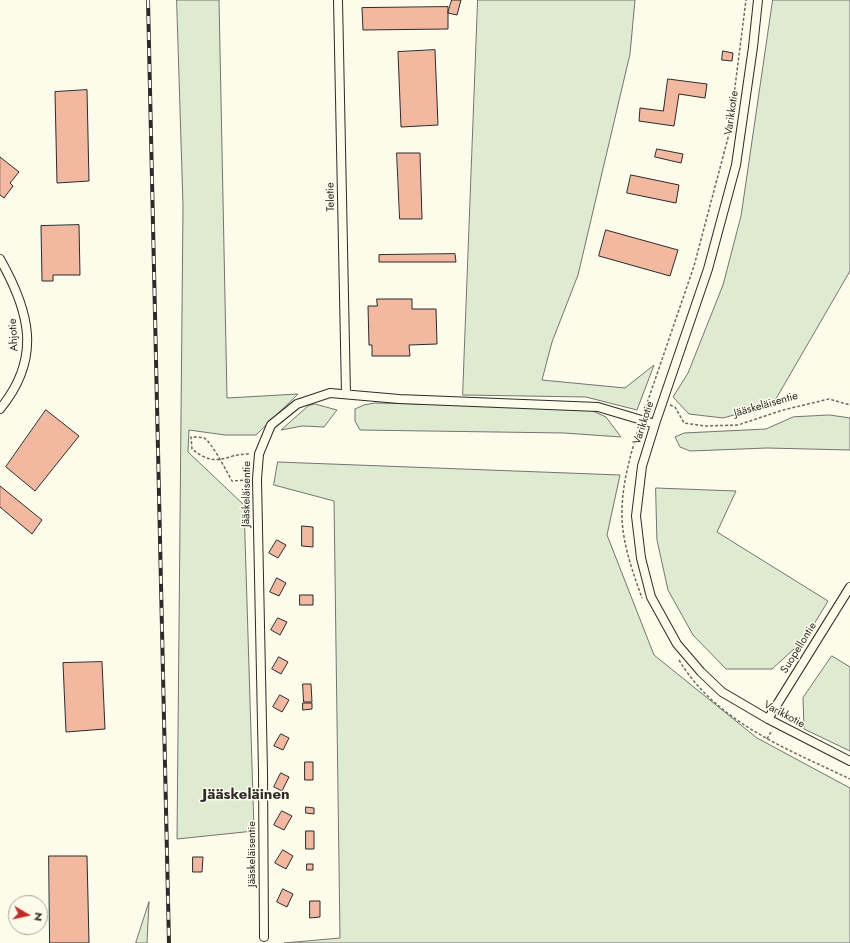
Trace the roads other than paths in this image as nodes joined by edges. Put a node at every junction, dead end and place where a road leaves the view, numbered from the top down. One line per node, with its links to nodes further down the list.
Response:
1 (338, 0): 4 (street, Teletie)
2 (758, 0): 6 (street, Varikkotie)
3 (0, 259): 5 (street, Ahjotie)
4 (346, 394): 6 (street, Jääskeläisentie); 10 (street, Jääskeläisentie)
5 (0, 409)
6 (655, 424): 8 (street, Varikkotie)
7 (850, 587): 8 (street, Suopellontie)
8 (771, 721): 9 (street, Varikkotie)
9 (850, 761)
10 (264, 936)

